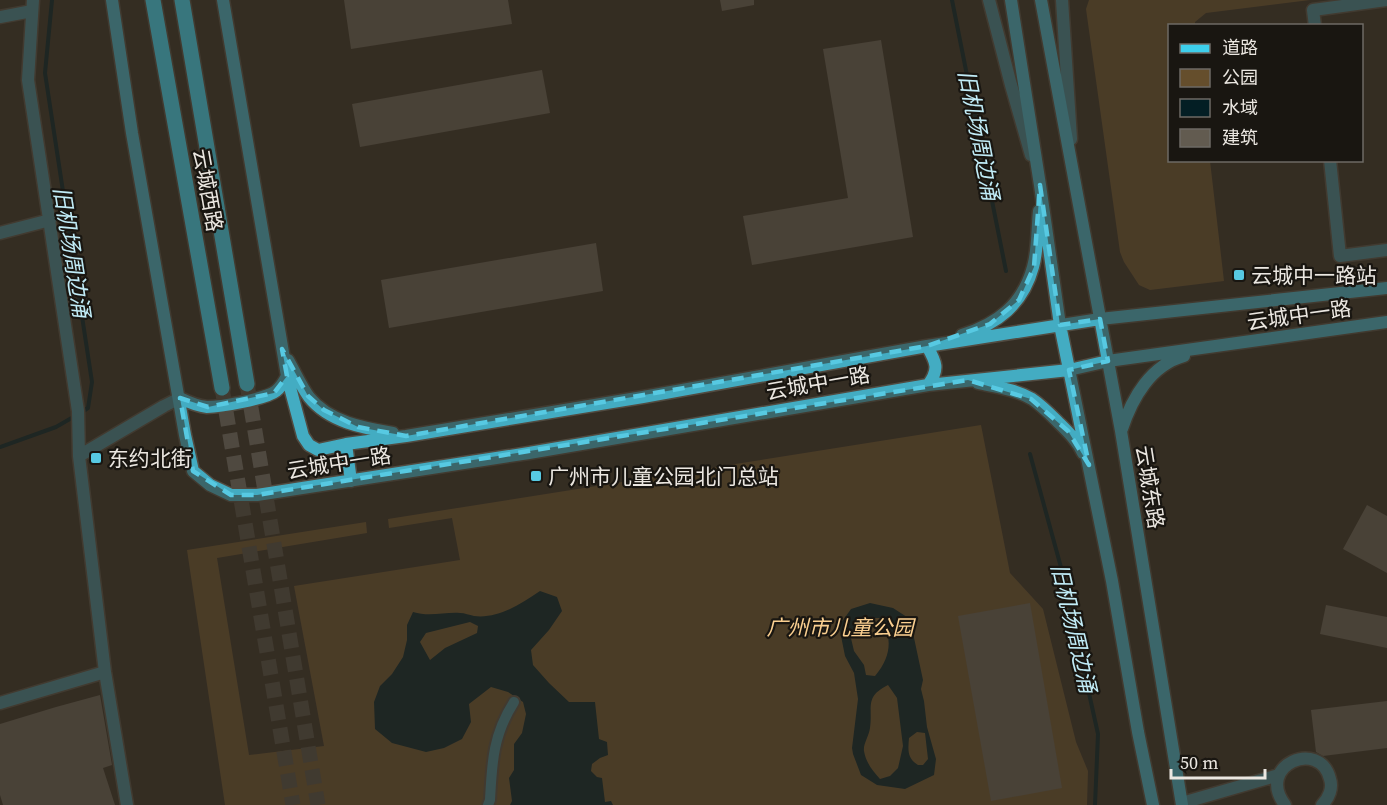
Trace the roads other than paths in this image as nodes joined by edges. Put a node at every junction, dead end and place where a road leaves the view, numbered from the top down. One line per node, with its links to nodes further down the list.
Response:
1 (112, 0): 33 (main road, 云城中一路)
2 (153, 0): 32 (main road, 云城西路)
3 (182, 0): 30 (main road, 云城西路)
4 (223, 0): 25 (main road, 云城中一路)
5 (989, 0): 15 (street)
6 (1011, 0): 15 (main road)
7 (1041, 0): 14 (main road, 云城东路)
8 (1062, 0): 14 (street, 云城东路)
9 (1387, 0): 12 (street)
10 (32, 6): 11 (street); 16 (street)
11 (0, 18)
12 (1315, 24)
13 (1330, 162): 18 (street)
14 (1074, 176): 20 (main road, 云城东路)
15 (1040, 185): 22 (main road); 23 (main road)
16 (50, 220): 17 (street); 37 (street)
17 (0, 233)
18 (1387, 250)
19 (1387, 288): 20 (main road, 云城中一路)
20 (1100, 319): 22 (main road, 云城中一路); 26 (main road, 云城东路)
21 (1387, 322): 24 (main road, 云城中一路)
22 (1060, 326): 23 (main road, 云城中一路); 27 (main road)
23 (927, 346): 31 (main road); 35 (main road, 云城中一路)
24 (1211, 347): 26 (main road, 云城中一路); 34 (main road)
25 (282, 348): 28 (main road, 云城中一路); 35 (main road)
26 (1108, 361): 27 (main road, 云城中一路); 34 (main road, 云城东路)
27 (1069, 370): 29 (main road, 云城中一路); 38 (main road)
28 (287, 376): 33 (main road); 36 (main road, 云城中一路)
29 (968, 380): 31 (main road, 云城中一路); 38 (main road)
30 (247, 384)
31 (928, 385): 39 (main road, 云城中一路)
32 (222, 388)
33 (180, 398): 37 (street); 39 (main road, 云城中一路)
34 (1121, 430): 44 (main road, 云城东路)
35 (406, 436): 36 (main road, 云城中一路)
36 (346, 444): 39 (main road)
37 (79, 456): 40 (street)
38 (1089, 465): 47 (main road)
39 (351, 481)
40 (105, 672): 42 (street); 45 (street)
41 (514, 702): 46 (street)
42 (0, 703)
43 (1279, 775): 44 (street); 48 (street); 49 (street)
44 (1182, 804)
45 (127, 805)
46 (488, 805)
47 (1153, 805)
48 (1284, 805)
49 (1322, 805)

